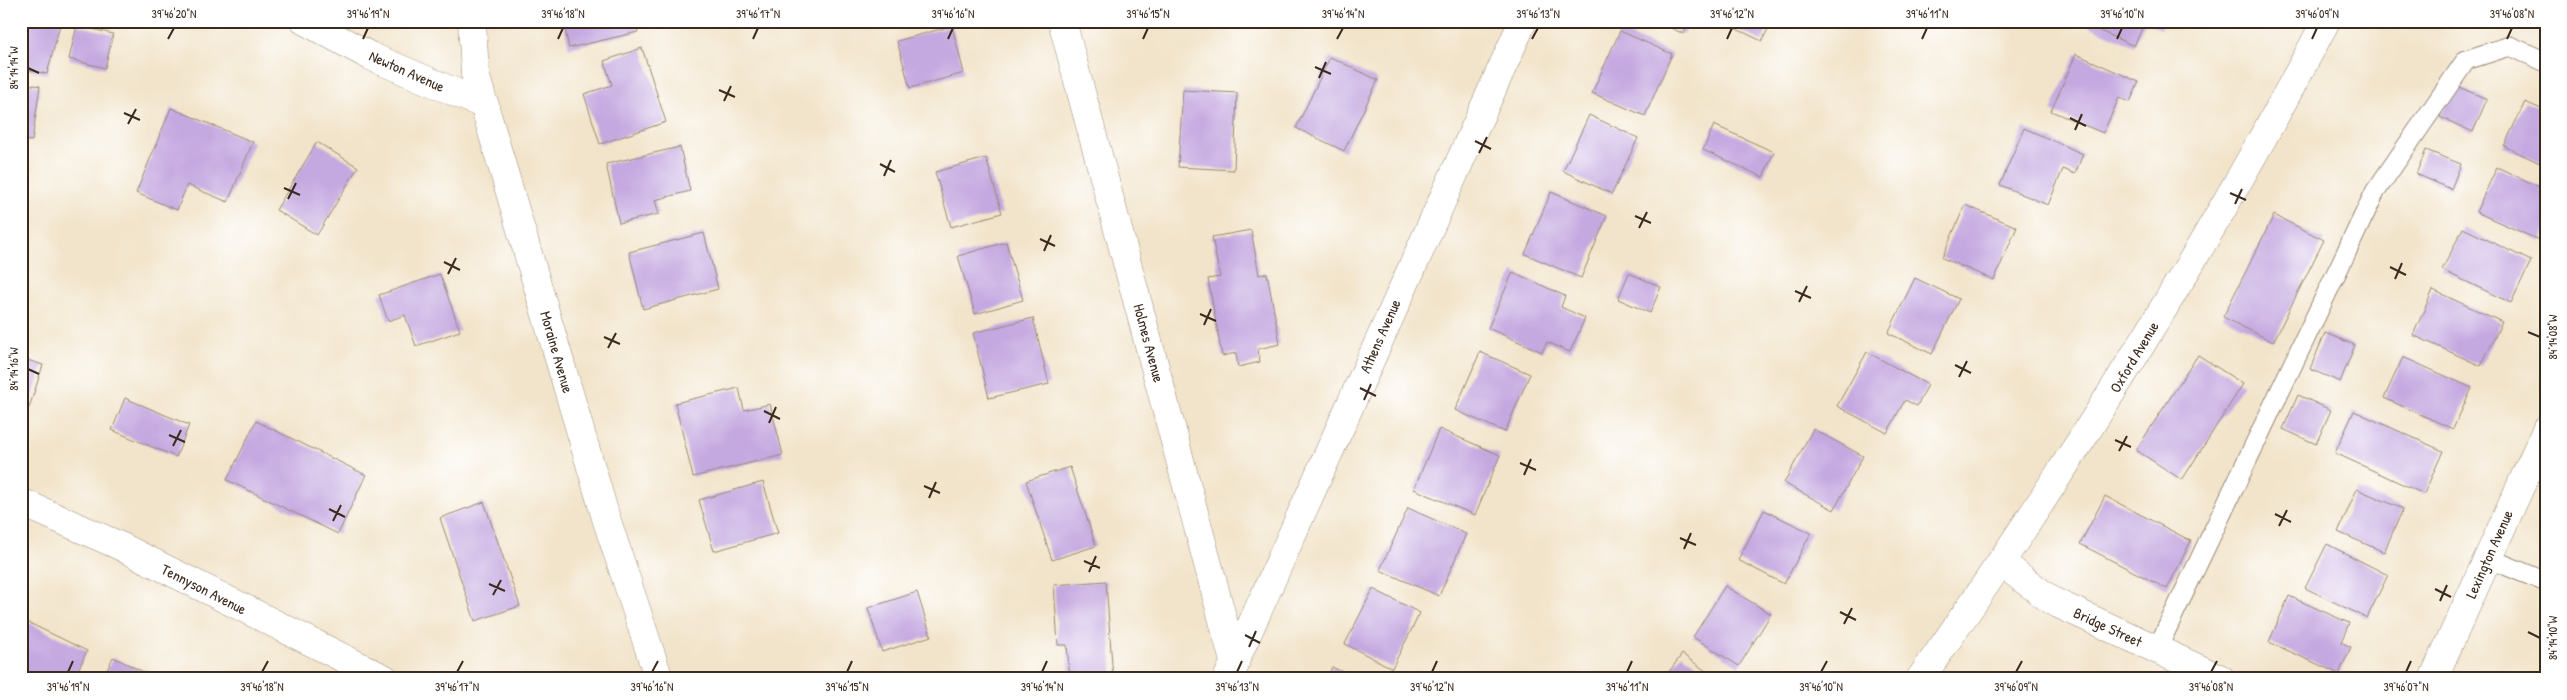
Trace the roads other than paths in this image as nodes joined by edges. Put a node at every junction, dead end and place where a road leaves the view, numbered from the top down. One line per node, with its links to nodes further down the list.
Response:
1 (305, 21): 7 (street, Newton Avenue)
2 (472, 21): 7 (street, Moraine Avenue)
3 (1062, 21): 14 (street, Holmes Avenue)
4 (1522, 21): 14 (street, Athens Avenue)
5 (2326, 21): 11 (street, Oxford Avenue)
6 (2546, 62): 13 (lane)
7 (485, 105): 16 (street, Moraine Avenue)
8 (2546, 430): 10 (street, Lexington Avenue)
9 (21, 502): 15 (street, Tennyson Avenue)
10 (2488, 558): 12 (lane); 19 (street, Lexington Avenue)
11 (2002, 563): 13 (street, Bridge Street); 17 (street, Oxford Avenue)
12 (2546, 582)
13 (2157, 649): 18 (street, Bridge Street)
14 (1231, 672)
15 (385, 679)
16 (659, 679)
17 (1920, 679)
18 (2221, 679)
19 (2433, 679)

